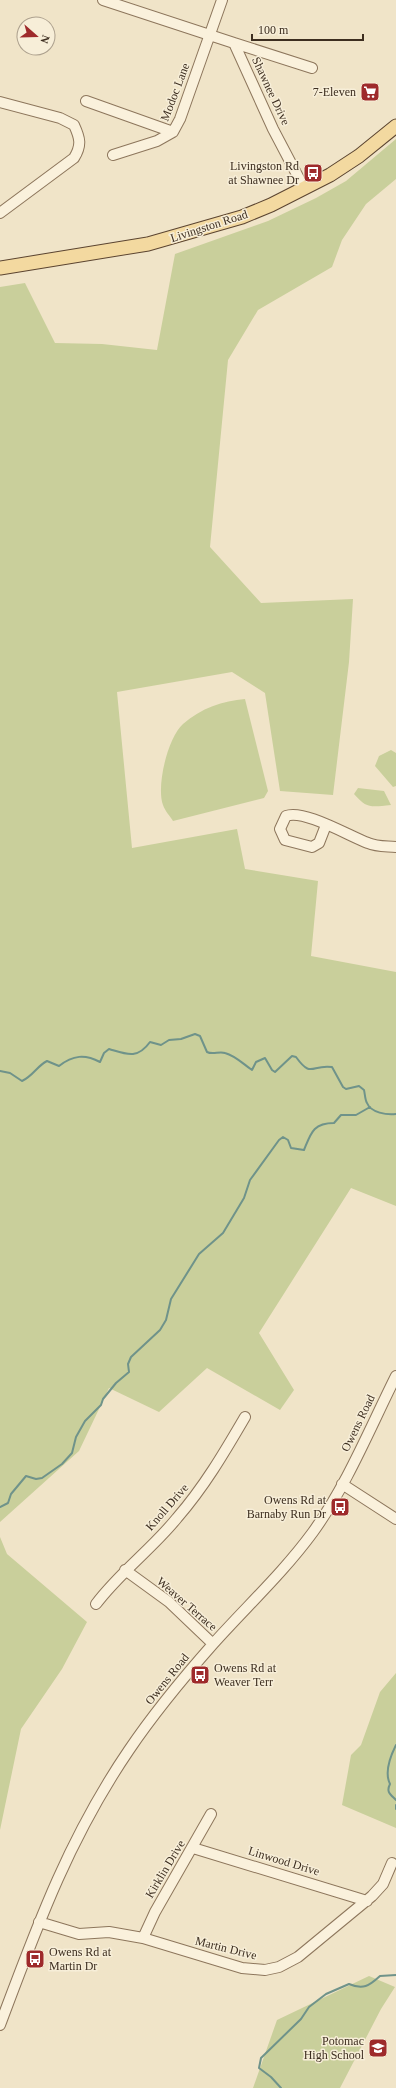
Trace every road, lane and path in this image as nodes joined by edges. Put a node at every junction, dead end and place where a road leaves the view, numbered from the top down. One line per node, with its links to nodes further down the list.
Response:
1 (102, 0): 3 (street)
2 (222, 0): 3 (street, Modoc Lane)
3 (210, 34): 4 (street); 9 (street, Modoc Lane)
4 (234, 43): 5 (street); 11 (street, Shawnee Drive)
5 (312, 68)
6 (86, 101): 9 (street)
7 (0, 102): 12 (street)
8 (396, 126): 11 (main road, Livingston Road)
9 (173, 132): 10 (street, Modoc Lane)
10 (113, 155)
11 (304, 188): 13 (main road, Livingston Road)
12 (0, 212)
13 (0, 268)
14 (326, 825): 15 (street)
15 (396, 847)
16 (396, 1376): 18 (street, Owens Road)
17 (245, 1417): 20 (street, Knoll Drive)
18 (342, 1484): 19 (street); 22 (street, Owens Road)
19 (396, 1519)
20 (125, 1570): 21 (street, Knoll Drive); 22 (street, Weaver Terrace)
21 (96, 1604)
22 (213, 1644): 27 (street, Owens Road)
23 (211, 1814): 24 (street, Kirklin Drive)
24 (193, 1848): 26 (street, Linwood Drive); 28 (street, Kirklin Drive)
25 (392, 1863): 26 (street, Martin Drive)
26 (367, 1900): 28 (street, Martin Drive)
27 (39, 1922): 28 (street, Martin Drive); 29 (street, Owens Road)
28 (143, 1938)
29 (0, 2025)

